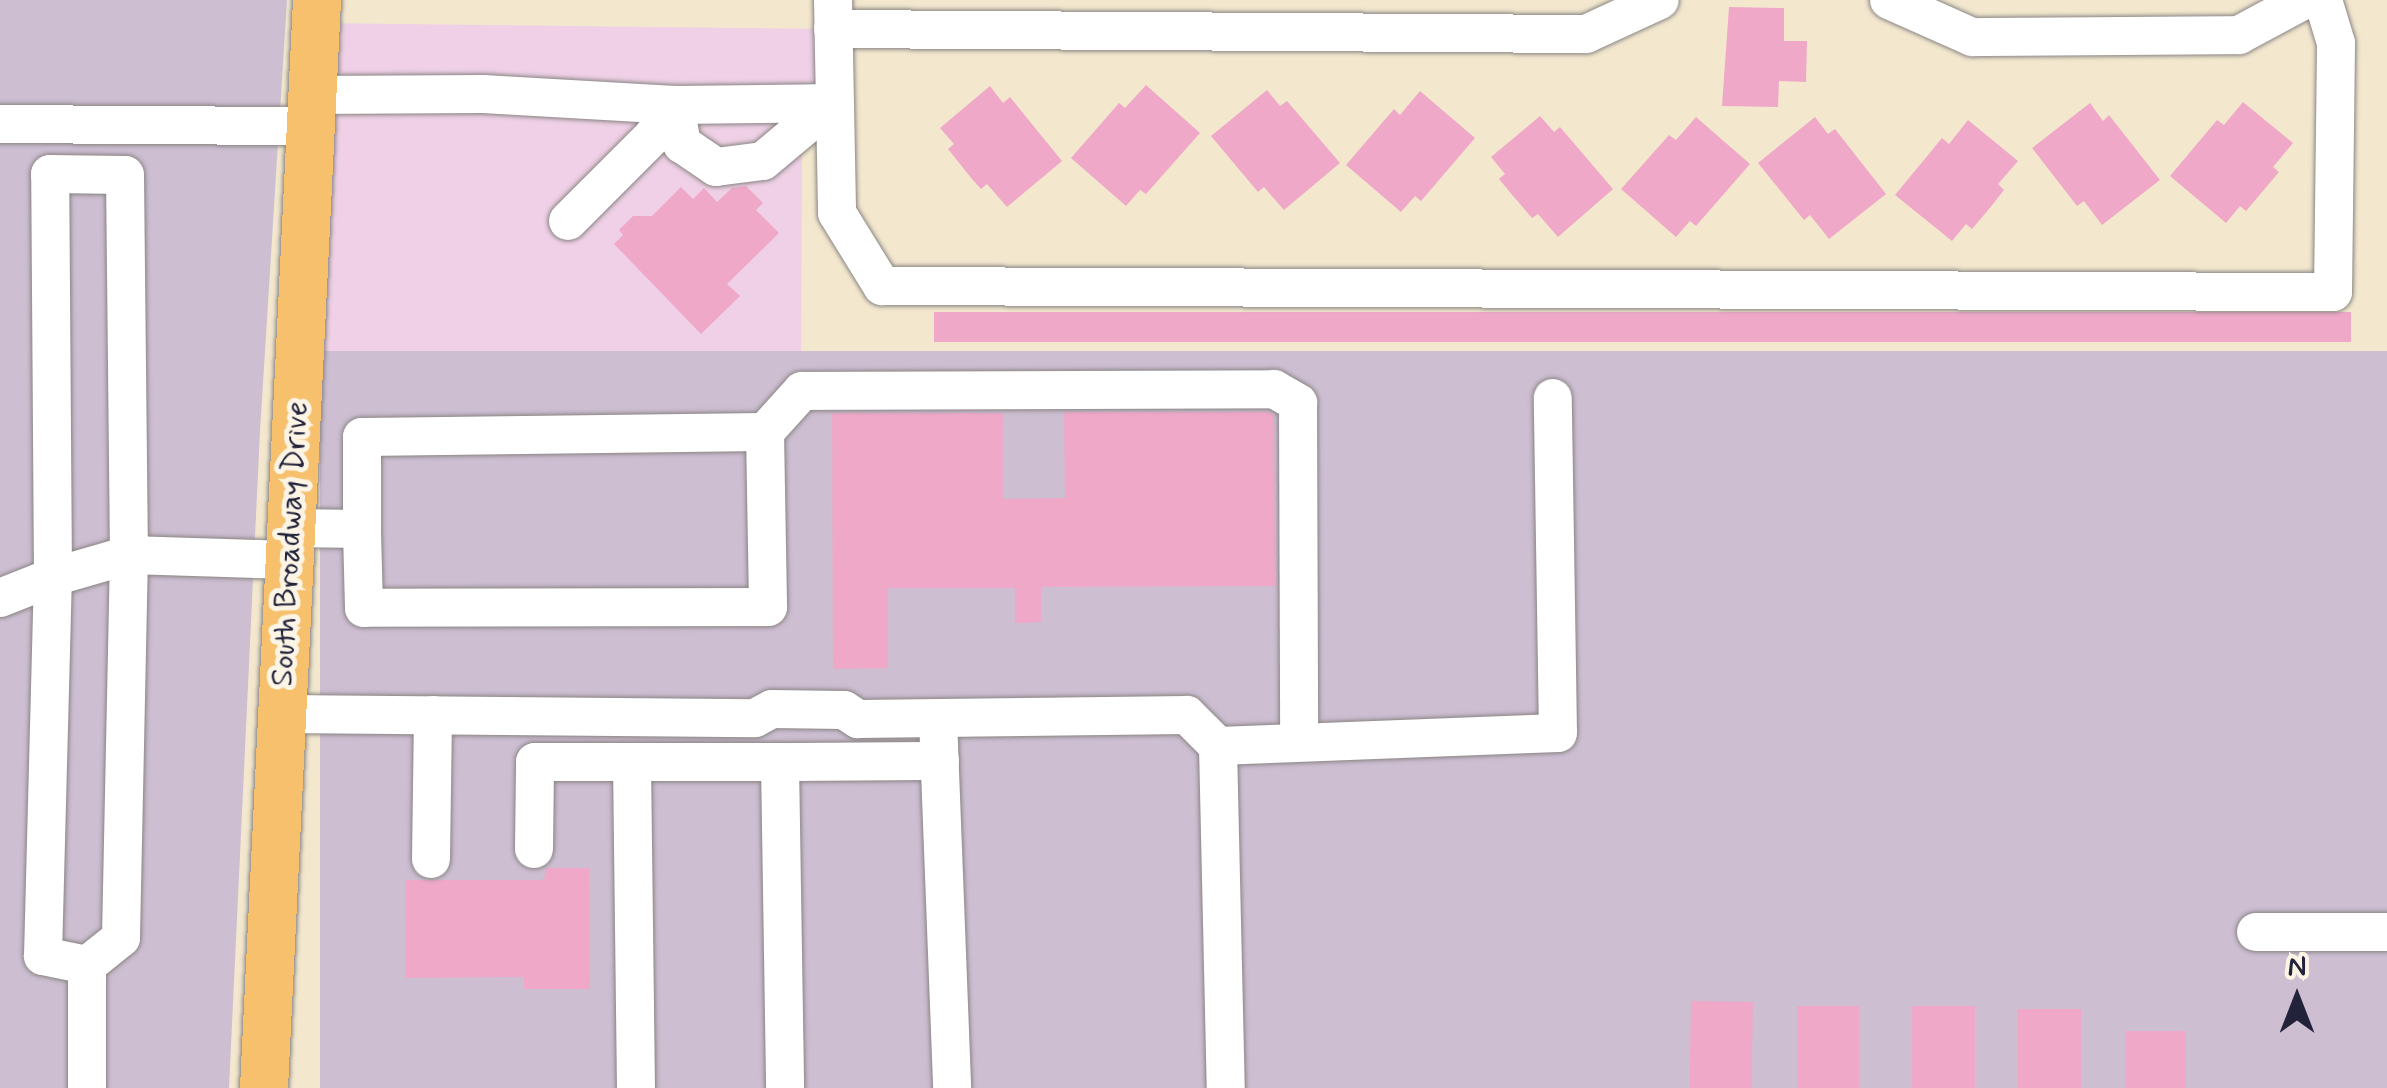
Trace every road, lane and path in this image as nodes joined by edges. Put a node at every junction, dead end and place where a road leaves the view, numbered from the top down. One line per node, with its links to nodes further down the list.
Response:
1 (316, 0): 11 (main road, South Broadway Drive)
2 (1660, 0): 8 (street)
3 (1889, 0): 5 (street)
4 (2323, 0): 9 (street)
5 (2277, 6)
6 (833, 14): 7 (street); 9 (street)
7 (969, 15): 8 (street)
8 (1246, 16)
9 (832, 103): 10 (street); 10 (street)
10 (675, 106): 11 (street); 13 (street)
11 (311, 110): 12 (street); 17 (main road, South Broadway Drive)
12 (0, 124)
13 (568, 220)
14 (1553, 398): 24 (street)
15 (765, 432): 16 (street); 16 (street); 24 (street)
16 (362, 529): 17 (street)
17 (290, 544): 18 (street); 21 (main road, South Broadway Drive)
18 (130, 555): 19 (street); 19 (street); 33 (street)
19 (53, 577): 20 (street); 33 (street)
20 (0, 598)
21 (282, 714): 22 (street); 35 (main road, South Broadway Drive)
22 (433, 715): 23 (street); 30 (street)
23 (938, 719): 25 (street); 26 (street)
24 (1299, 742): 25 (street)
25 (1218, 746): 39 (street)
26 (940, 761): 28 (street); 38 (street)
27 (632, 762): 28 (street); 29 (street); 36 (street)
28 (780, 762): 37 (street)
29 (534, 849)
30 (431, 859)
31 (2256, 932): 32 (street)
32 (2387, 932)
33 (87, 965): 34 (street)
34 (88, 1088)
35 (264, 1088)
36 (636, 1088)
37 (785, 1088)
38 (952, 1088)
39 (1226, 1088)

